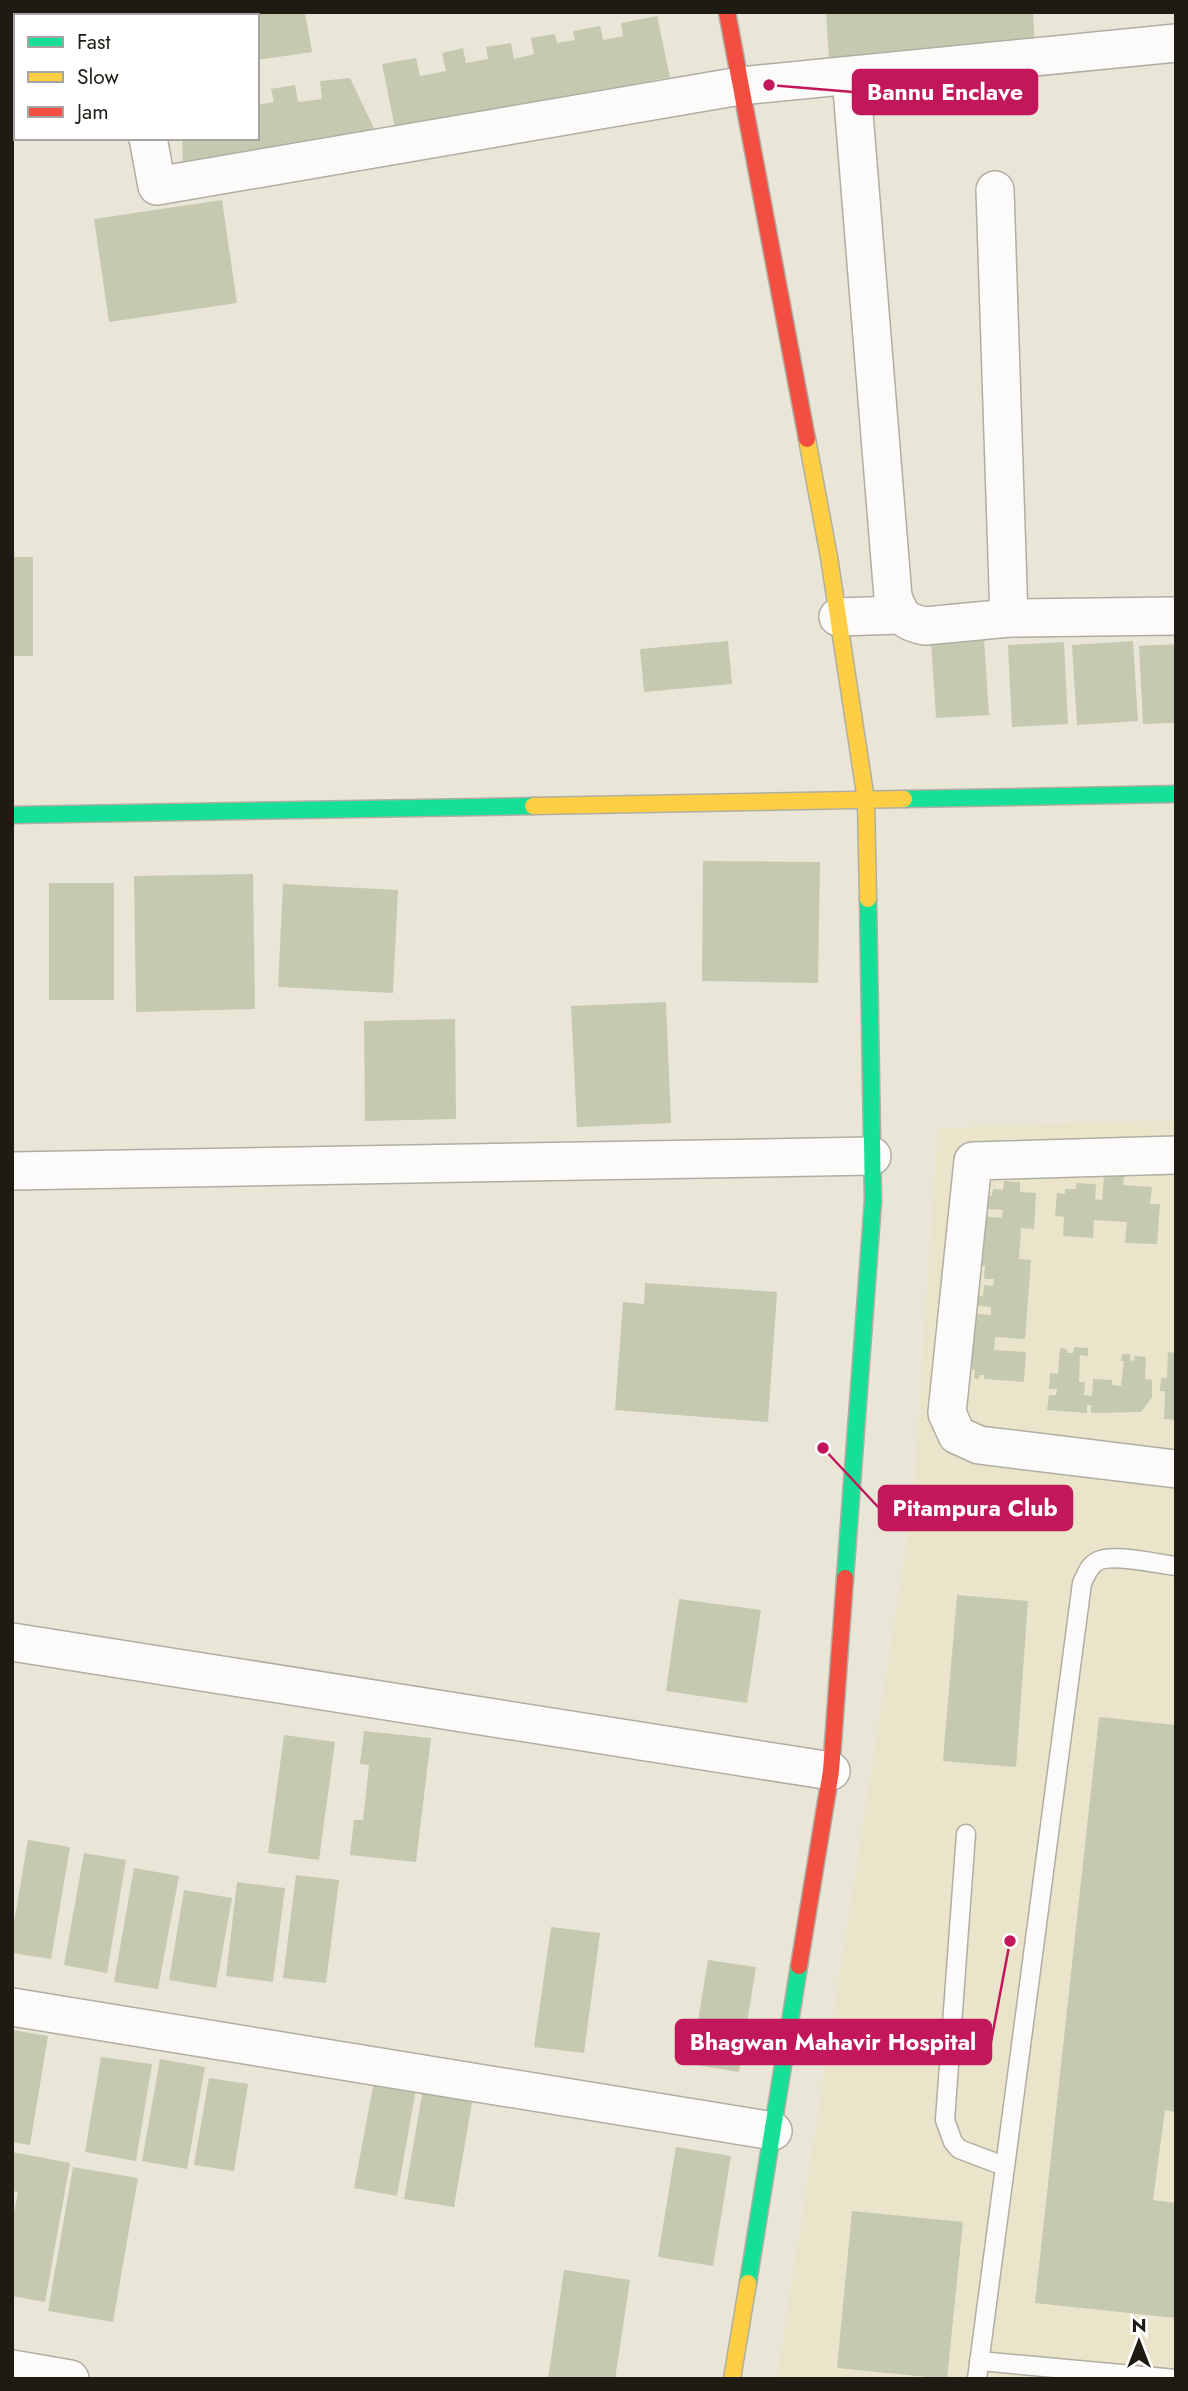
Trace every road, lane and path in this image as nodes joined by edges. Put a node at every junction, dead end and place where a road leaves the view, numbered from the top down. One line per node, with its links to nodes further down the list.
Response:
1 (727, 12): 4 (street)
2 (1176, 43): 3 (street)
3 (851, 76): 4 (street); 7 (street)
4 (740, 86): 5 (street); 9 (street)
5 (148, 140)
6 (995, 190): 10 (street)
7 (900, 615): 9 (street); 10 (street)
8 (1176, 615): 10 (street)
9 (838, 617): 12 (street)
10 (1009, 618)
11 (1176, 794): 12 (street)
12 (866, 800): 13 (street); 15 (street)
13 (12, 815)
14 (1176, 1155): 17 (street)
15 (872, 1156): 16 (street); 20 (street)
16 (12, 1171)
17 (1176, 1469)
18 (1176, 1566): 24 (lane)
19 (12, 1642): 20 (street)
20 (831, 1770): 23 (street)
21 (966, 1834): 24 (lane)
22 (12, 2007): 23 (street)
23 (773, 2131): 28 (street)
24 (1004, 2166): 26 (lane)
25 (12, 2369): 27 (street)
26 (978, 2370): 29 (lane)
27 (70, 2379)
28 (732, 2379)
29 (1176, 2379)

